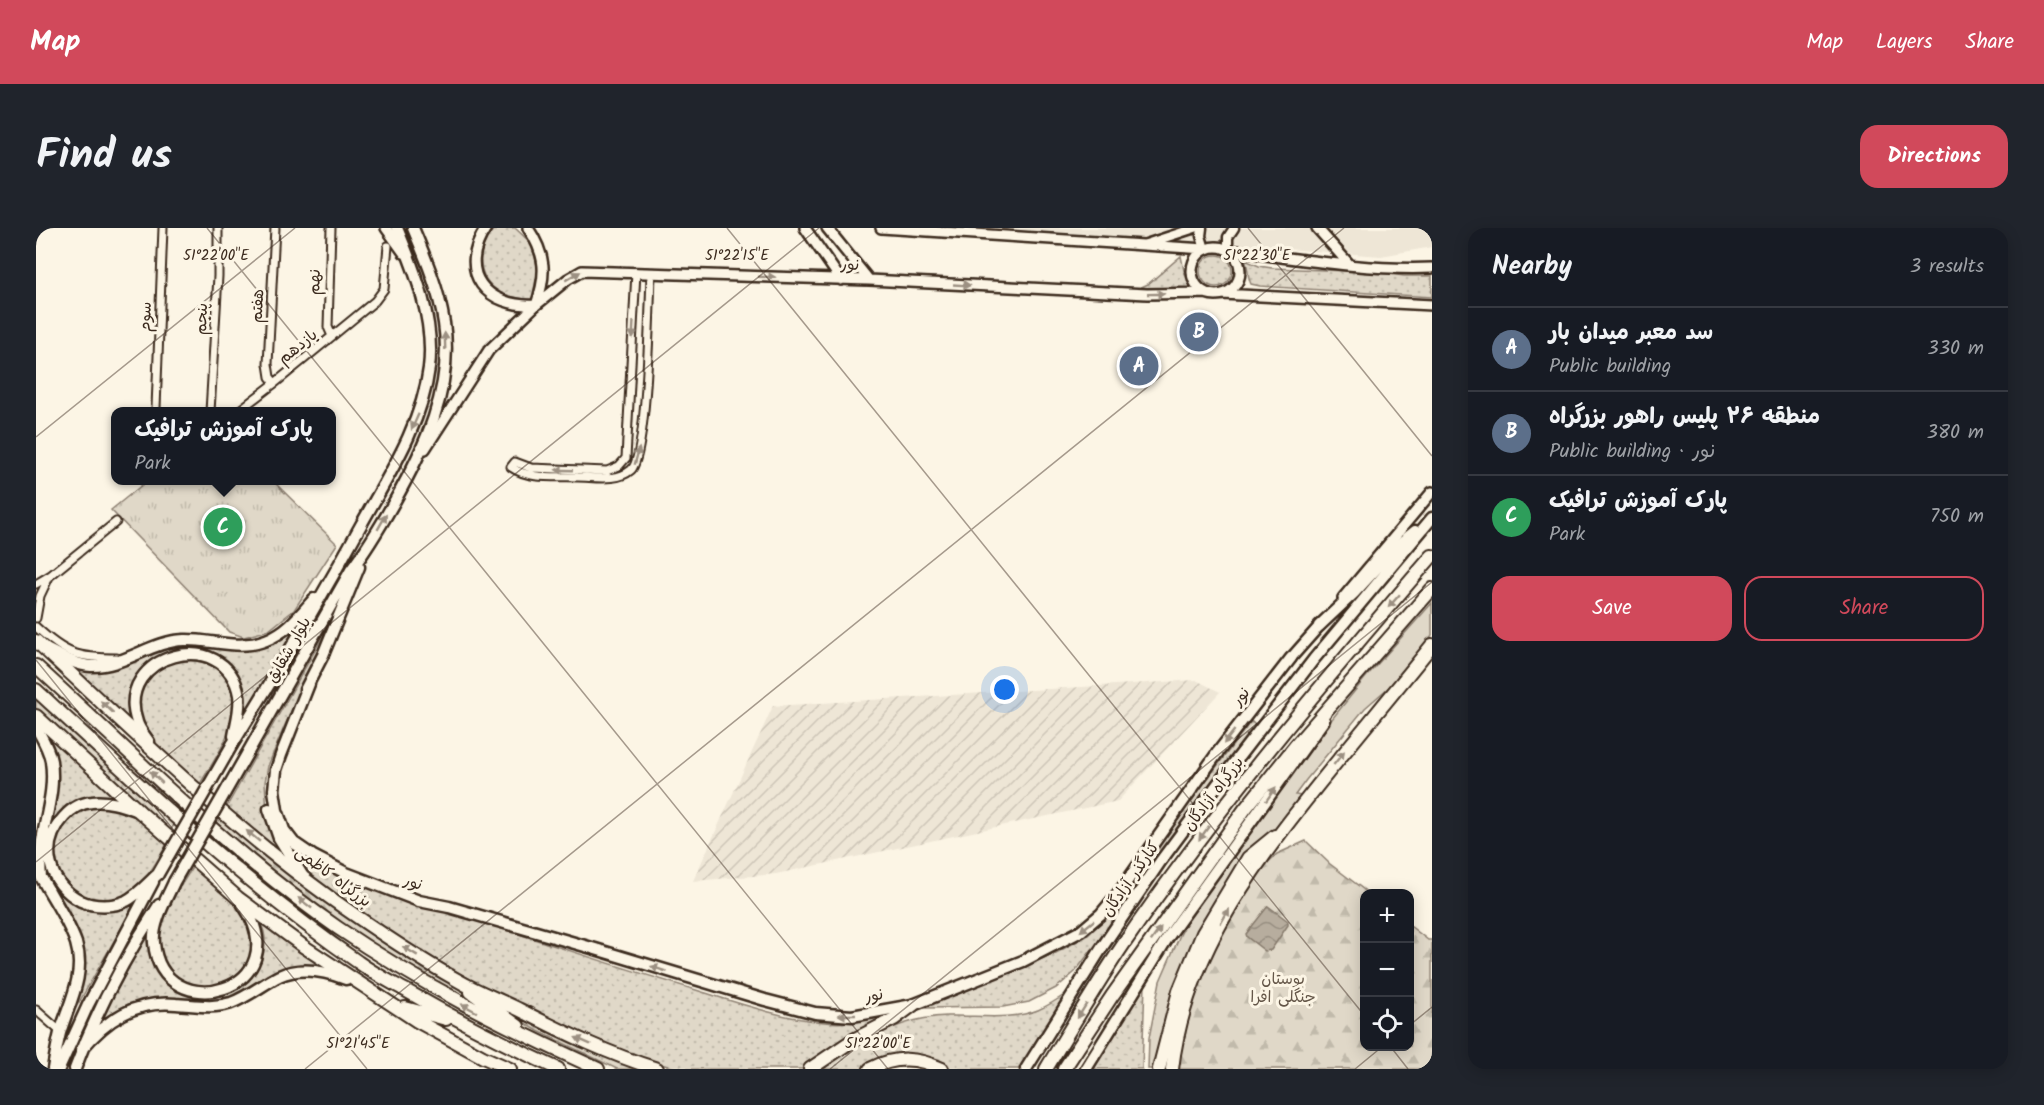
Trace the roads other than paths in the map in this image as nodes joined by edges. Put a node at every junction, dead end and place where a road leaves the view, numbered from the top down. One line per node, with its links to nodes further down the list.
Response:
1 (163, 228): 34 (street, سوم)
2 (218, 228): 35 (street, پنجم)
3 (275, 228): 33 (street, هفتم)
4 (331, 228): 32 (street, نهم)
5 (386, 228): 21 (main road)
6 (398, 228): 21 (main road, بلوار شقایق)
7 (413, 228): 37 (main road, بلوار شقایق, one-way to 7)
8 (486, 228): 30 (main road)
9 (528, 228): 30 (main road)
10 (805, 228): 26 (main road)
11 (827, 228): 27 (main road)
12 (881, 228): 17 (main road)
13 (1195, 228): 17 (street)
14 (1202, 228): 19 (street)
15 (1234, 228): 20 (street)
16 (1317, 228): 22 (main road)
17 (1146, 244): 19 (main road)
18 (388, 246): 32 (street, یازدهم)
19 (1205, 249): 20 (main road); 28 (main road)
20 (1228, 250): 22 (main road); 29 (main road)
21 (411, 264): 44 (main road, بلوار شقایق, one-way to 44)
22 (1349, 264): 23 (main road)
23 (1432, 268)
24 (636, 272): 25 (main road, نور); 25 (street, one-way to 25); 30 (main road, نور, one-way to 24)
25 (651, 273): 26 (main road, نور, one-way to 26)
26 (842, 280): 27 (main road, نور)
27 (869, 280): 28 (main road, نور, one-way to 28)
28 (1206, 293): 29 (main road)
29 (1222, 294): 31 (main road)
30 (536, 305): 37 (main road, نور)
31 (1432, 305)
32 (332, 336): 33 (street, یازدهم)
33 (275, 383): 36 (street, یازدهم)
34 (156, 407)
35 (210, 407)
36 (242, 407)
37 (414, 466): 41 (main road, بلوار شقایق, one-way to 37)
38 (1432, 492): 48 (main road, نور)
39 (1432, 518): 48 (main road); 88 (main road, کنارگذر آزادگان)
40 (116, 522): 43 (street)
41 (366, 551): 55 (main road); 65 (main road, بلوار شقایق, bridge)
42 (1432, 556): 89 (highway, بزرگراه آزادگان, one-way to 89)
43 (51, 575): 45 (street); 47 (street)
44 (332, 578): 51 (main road); 59 (main road, بلوار شقایق)
45 (36, 584)
46 (1432, 589): 54 (highway, بزرگراه آزادگان)
47 (36, 618): 49 (street)
48 (1319, 626): 52 (main road, نور)
49 (38, 636): 51 (street); 51 (main road); 60 (highway, بزرگراه کاظمی, one-way to 49)
50 (1432, 645): 62 (highway, one-way to 50)
51 (126, 658)
52 (1291, 658): 70 (main road, نور, one-way to 70)
53 (36, 666): 74 (highway, one-way to 53)
54 (1358, 673): 90 (highway, بزرگراه آزادگان, one-way to 54); 91 (main road, one-way to 54)
55 (309, 684): 64 (main road); 70 (main road, نور, one-way to 55)
56 (36, 690): 72 (highway)
57 (36, 716): 61 (highway)
58 (36, 727): 73 (main road)
59 (232, 745): 60 (main road); 63 (main road, بلوار شقایق, bridge)
60 (158, 755): 64 (highway, بزرگراه کاظمی, one-way to 60)
61 (140, 812): 63 (main road); 66 (highway)
62 (1282, 831): 92 (highway); 93 (highway, one-way to 62)
63 (158, 874): 78 (main road, بلوار شقایق)
64 (306, 880): 67 (highway, بزرگراه کاظمی, one-way to 64)
65 (174, 882): 66 (main road); 75 (main road, بلوار شقایق)
66 (238, 898): 68 (highway)
67 (460, 982): 74 (highway); 84 (highway, بزرگراه کاظمی, one-way to 67)
68 (364, 985): 69 (highway); 75 (main road)
69 (393, 1004): 72 (highway); 80 (highway)
70 (913, 1005): 85 (highway)
71 (36, 1010): 73 (street)
72 (458, 1021): 76 (highway)
73 (61, 1032): 77 (main road)
74 (540, 1043): 83 (highway)
75 (81, 1050): 79 (main road, بلوار شقایق)
76 (528, 1055): 81 (highway); 82 (highway)
77 (53, 1069)
78 (59, 1069)
79 (75, 1069)
80 (510, 1069)
81 (550, 1069)
82 (558, 1069)
83 (598, 1069)
84 (657, 1069)
85 (810, 1069)
86 (870, 1069): 87 (highway)
87 (942, 1069)
88 (1026, 1069)
89 (1046, 1069)
90 (1064, 1069)
91 (1086, 1069)
92 (1160, 1069)
93 (1172, 1069)

